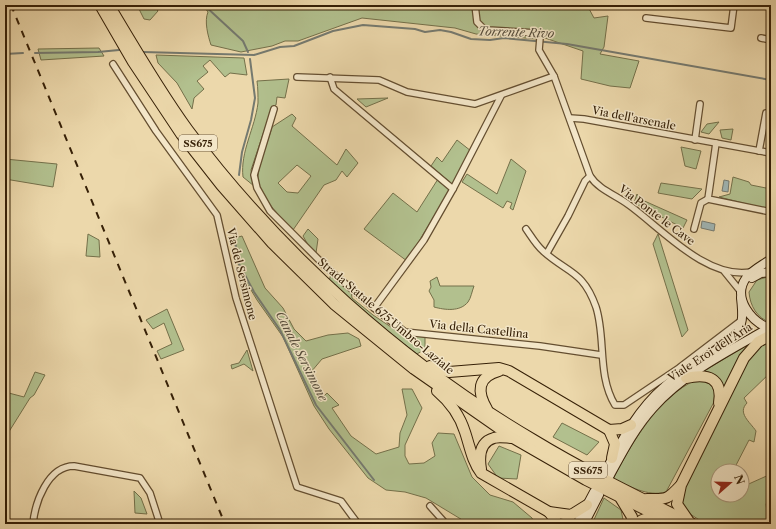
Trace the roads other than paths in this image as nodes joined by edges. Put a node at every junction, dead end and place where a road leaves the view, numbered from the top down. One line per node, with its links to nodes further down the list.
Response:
1 (100, 5): 39 (highway, Strada Statale 675 Umbro-Laziale / SS675)
2 (109, 5): 39 (highway, Strada Statale 675 Umbro-Laziale / SS675)
3 (475, 5): 9 (street, Via Ponte le Cave)
4 (734, 5): 5 (street)
5 (646, 18)
6 (761, 38): 7 (street)
7 (771, 40)
8 (113, 64): 59 (street, Via del Sersimone)
9 (554, 76): 12 (street); 16 (street, Via Ponte le Cave)
10 (297, 77): 11 (street)
11 (330, 77): 12 (street); 22 (street)
12 (501, 96): 22 (street)
13 (700, 104): 17 (street)
14 (274, 109): 35 (street, Via della Castellina)
15 (766, 114): 19 (street)
16 (570, 118): 17 (street, Via dell'arsenale); 21 (street, Via Ponte le Cave)
17 (694, 140): 18 (street, Via dell'arsenale)
18 (716, 143): 19 (street, Via dell'arsenale); 23 (street)
19 (759, 151): 20 (street, Via dell'arsenale)
20 (771, 153)
21 (590, 176): 27 (street); 31 (street, Via Ponte le Cave)
22 (453, 189): 35 (street)
23 (708, 199): 24 (street); 26 (street)
24 (771, 212)
25 (526, 229): 27 (street)
26 (694, 229)
27 (547, 253): 38 (street)
28 (771, 259): 30 (main road)
29 (771, 266): 30 (main road)
30 (761, 267): 32 (main road)
31 (724, 271): 32 (street, Via Ponte le Cave); 34 (street, Via Ponte le Cave)
32 (752, 272): 34 (main road)
33 (771, 272): 34 (main road)
34 (742, 292): 36 (main road, Viale Eroi dell'Aria); 37 (main road)
35 (374, 308): 38 (street, Via della Castellina)
36 (743, 319): 38 (street); 44 (main road, Viale Eroi dell'Aria)
37 (770, 331): 41 (main road, Viale Eroi dell'Aria); 42 (highway)
38 (601, 355)
39 (418, 366): 40 (highway); 43 (highway, Strada Statale 675 Umbro-Laziale / SS675); 46 (highway, Strada Statale 675 Umbro-Laziale / SS675); 48 (highway)
40 (509, 371): 43 (highway); 45 (highway)
41 (686, 378): 42 (highway); 47 (main road, Viale Eroi dell'Aria)
42 (718, 407): 49 (highway)
43 (488, 411): 51 (highway, Strada Statale 675 Umbro-Laziale / SS675)
44 (631, 425): 45 (highway); 47 (main road, Viale Eroi dell'Aria)
45 (609, 430): 47 (highway)
46 (513, 438): 48 (highway); 50 (highway, Strada Statale 675 Umbro-Laziale / SS675)
47 (612, 458)
48 (481, 474): 54 (highway)
49 (681, 485): 51 (highway); 56 (highway)
50 (620, 497): 55 (highway, Strada Statale 675 Umbro-Laziale / SS675); 64 (highway)
51 (643, 499): 56 (highway, Strada Statale 675 Umbro-Laziale / SS675)
52 (430, 506): 60 (street)
53 (587, 506): 54 (highway); 62 (main road); 63 (main road)
54 (549, 512): 61 (highway)
55 (663, 519): 65 (highway); 66 (highway, Strada Statale 675 Umbro-Laziale / SS675)
56 (691, 523)
57 (33, 524): 58 (street)
58 (160, 524)
59 (358, 524)
60 (446, 524)
61 (558, 524)
62 (577, 524)
63 (584, 524)
64 (631, 524)
65 (637, 524)
66 (674, 524)

